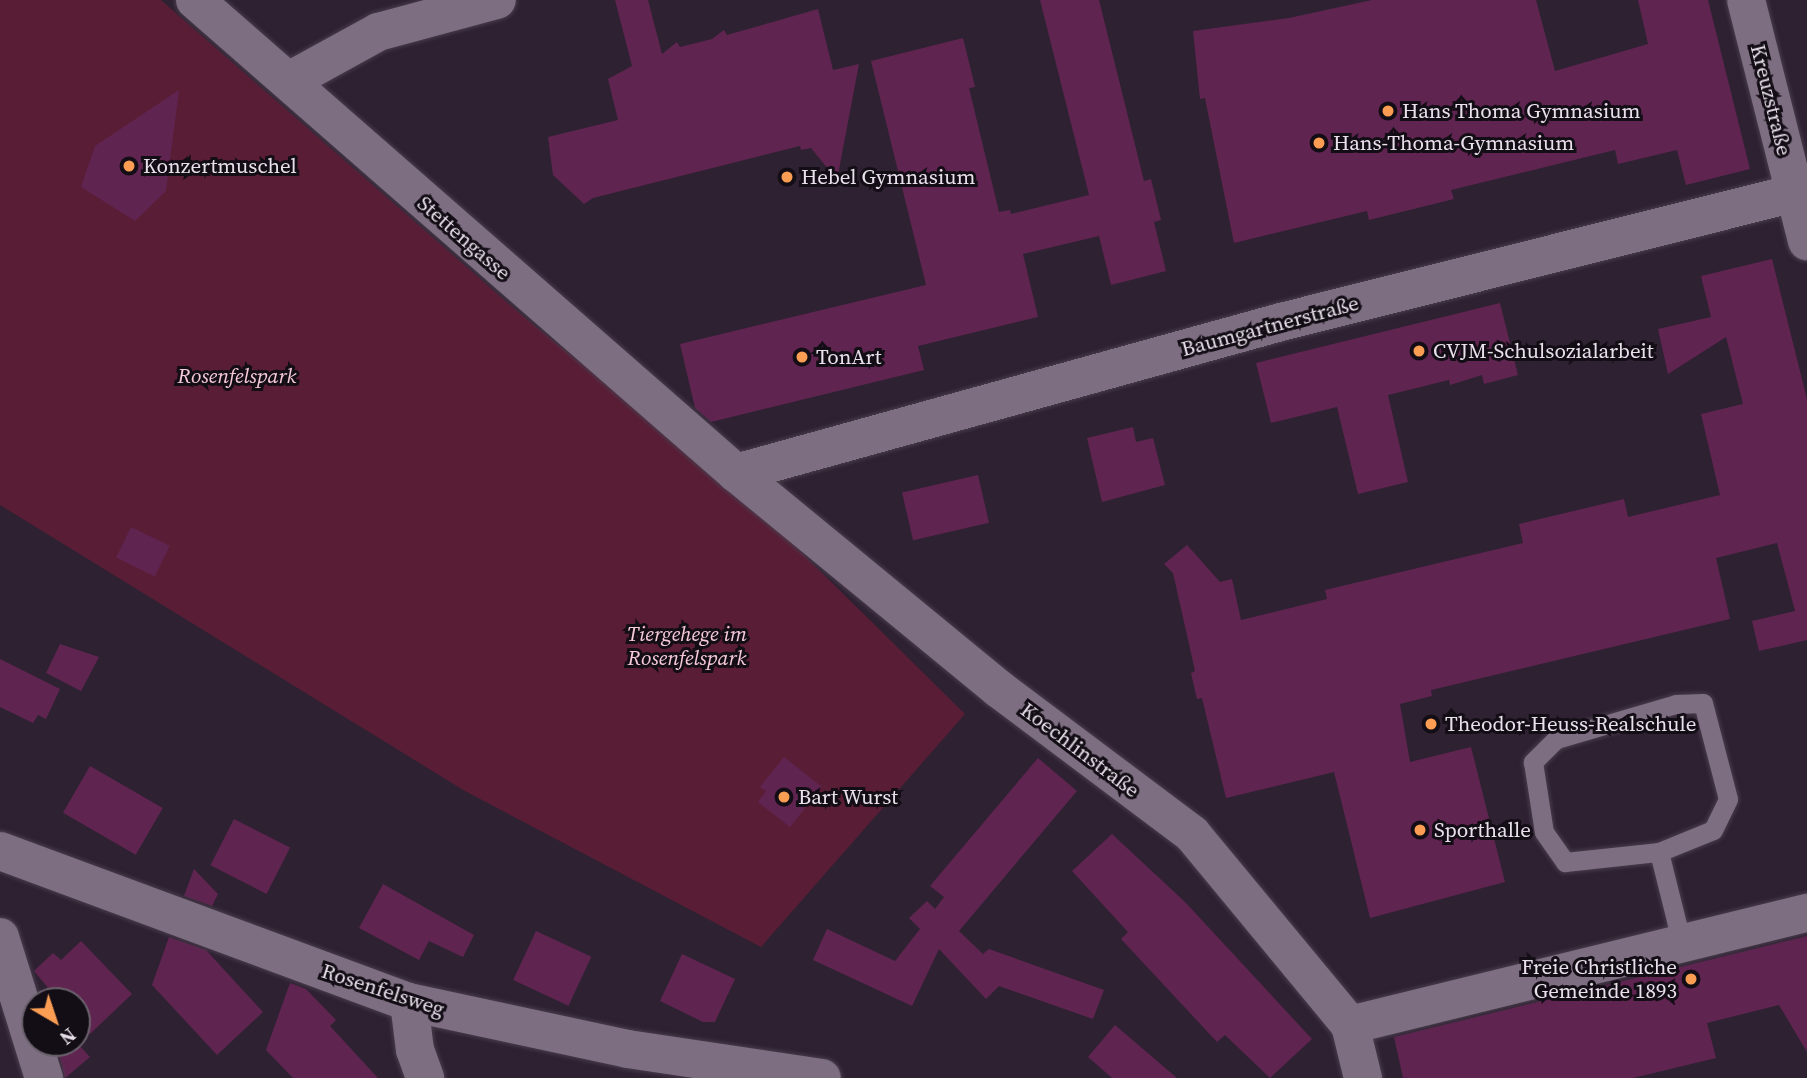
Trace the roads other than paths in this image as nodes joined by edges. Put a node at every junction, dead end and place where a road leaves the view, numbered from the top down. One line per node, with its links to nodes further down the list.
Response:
1 (195, 0): 4 (street, Stettengasse)
2 (496, 0): 4 (street)
3 (1746, 0): 5 (street, Kreuzstraße)
4 (289, 81): 7 (street, Stettengasse)
5 (1801, 192): 6 (street, Kreuzstraße); 7 (street, Baumgartnerstraße)
6 (1807, 241)
7 (736, 473): 14 (street, Koechlinstraße)
8 (0, 851): 13 (street, Rosenfelsweg)
9 (1659, 852): 9 (lane); 12 (lane)
10 (1807, 914): 12 (street)
11 (0, 937): 15 (street)
12 (1682, 944): 14 (street)
13 (409, 1003): 16 (street); 17 (street, Rosenfelsweg)
14 (1350, 1025): 18 (street, Koechlinstraße)
15 (44, 1078)
16 (425, 1078)
17 (822, 1078)
18 (1363, 1078)

